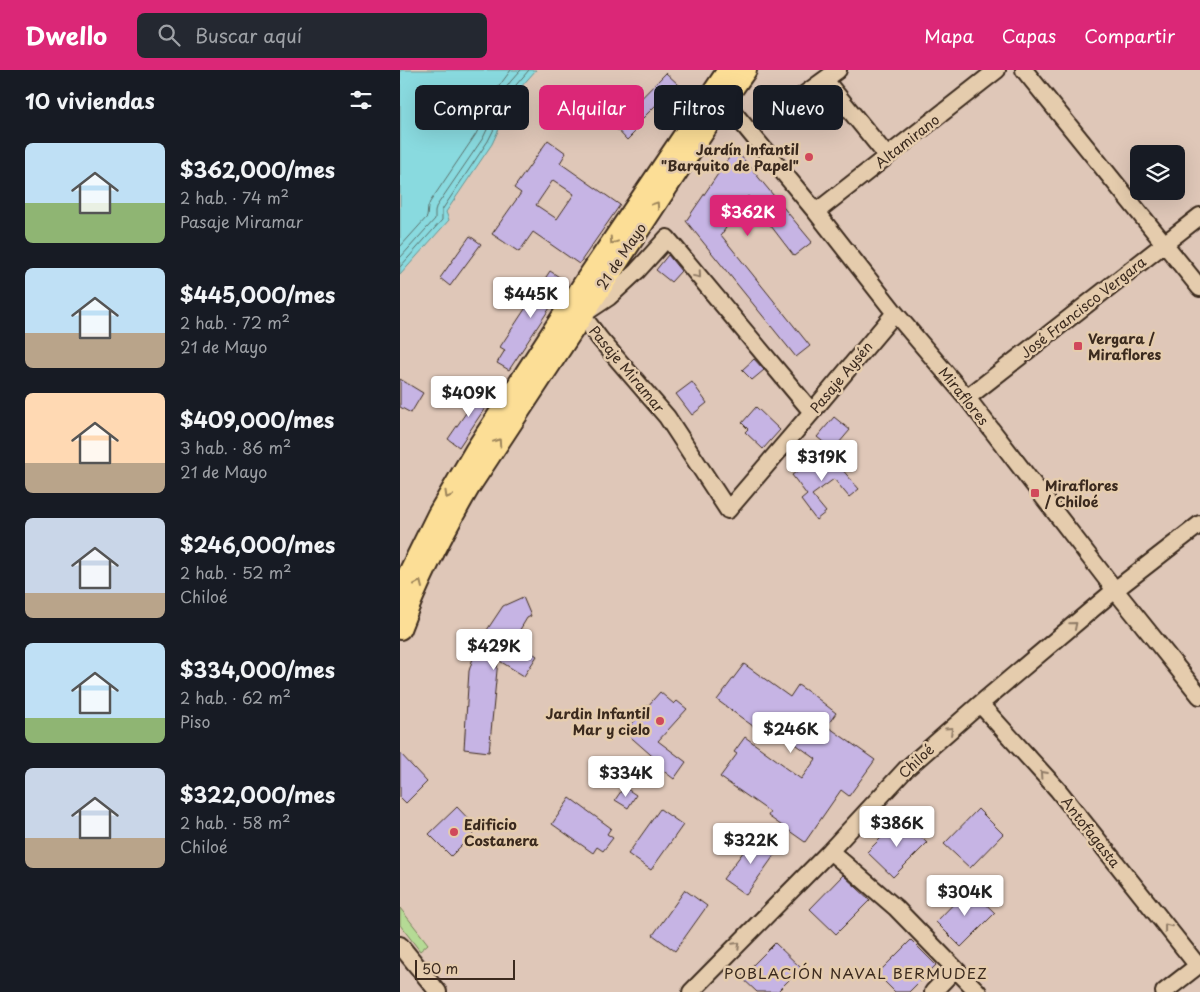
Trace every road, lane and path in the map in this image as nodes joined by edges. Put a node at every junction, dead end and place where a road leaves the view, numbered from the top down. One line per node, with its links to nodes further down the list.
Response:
1 (728, 70): 23 (main road, 21 de Mayo, one-way to 23)
2 (746, 70): 7 (main road, 21 de Mayo)
3 (838, 70): 6 (street)
4 (997, 70): 11 (street, Altamirano)
5 (1024, 70): 14 (street)
6 (825, 80): 8 (street); 11 (street)
7 (735, 85)
8 (818, 85)
9 (743, 124): 12 (street, Miraflores)
10 (705, 130): 17 (main road, 21 de Mayo, one-way to 10)
11 (887, 156): 12 (street, Altamirano)
12 (816, 212): 16 (street, Miraflores)
13 (1200, 216): 14 (street, José Francisco Vergara)
14 (1164, 244): 15 (street); 18 (street, José Francisco Vergara)
15 (1200, 288)
16 (896, 313): 18 (street, Miraflores); 19 (street, Pasaje Aysén)
17 (582, 315): 19 (street, Pasaje Miramar, one-way to 19); 20 (street, Pasaje Miramar); 24 (main road, 21 de Mayo, one-way to 17)
18 (967, 398): 22 (street, Miraflores)
19 (812, 412): 20 (street, Pasaje Aysén)
20 (728, 510)
21 (1200, 524): 22 (street, Chiloé)
22 (1115, 590): 25 (street, Miraflores); 26 (street, Chiloé, one-way to 22)
23 (400, 591)
24 (400, 629)
25 (1200, 696)
26 (980, 704): 27 (street, Chiloé, one-way to 26); 29 (street, Antofagasta, one-way to 26)
27 (830, 851): 30 (street); 32 (street, Chiloé, one-way to 27)
28 (400, 945): 31 (street)
29 (1199, 964): 35 (street)
30 (955, 969): 33 (street); 34 (street)
31 (438, 992)
32 (691, 992)
33 (933, 992)
34 (978, 992)
35 (1164, 992)

